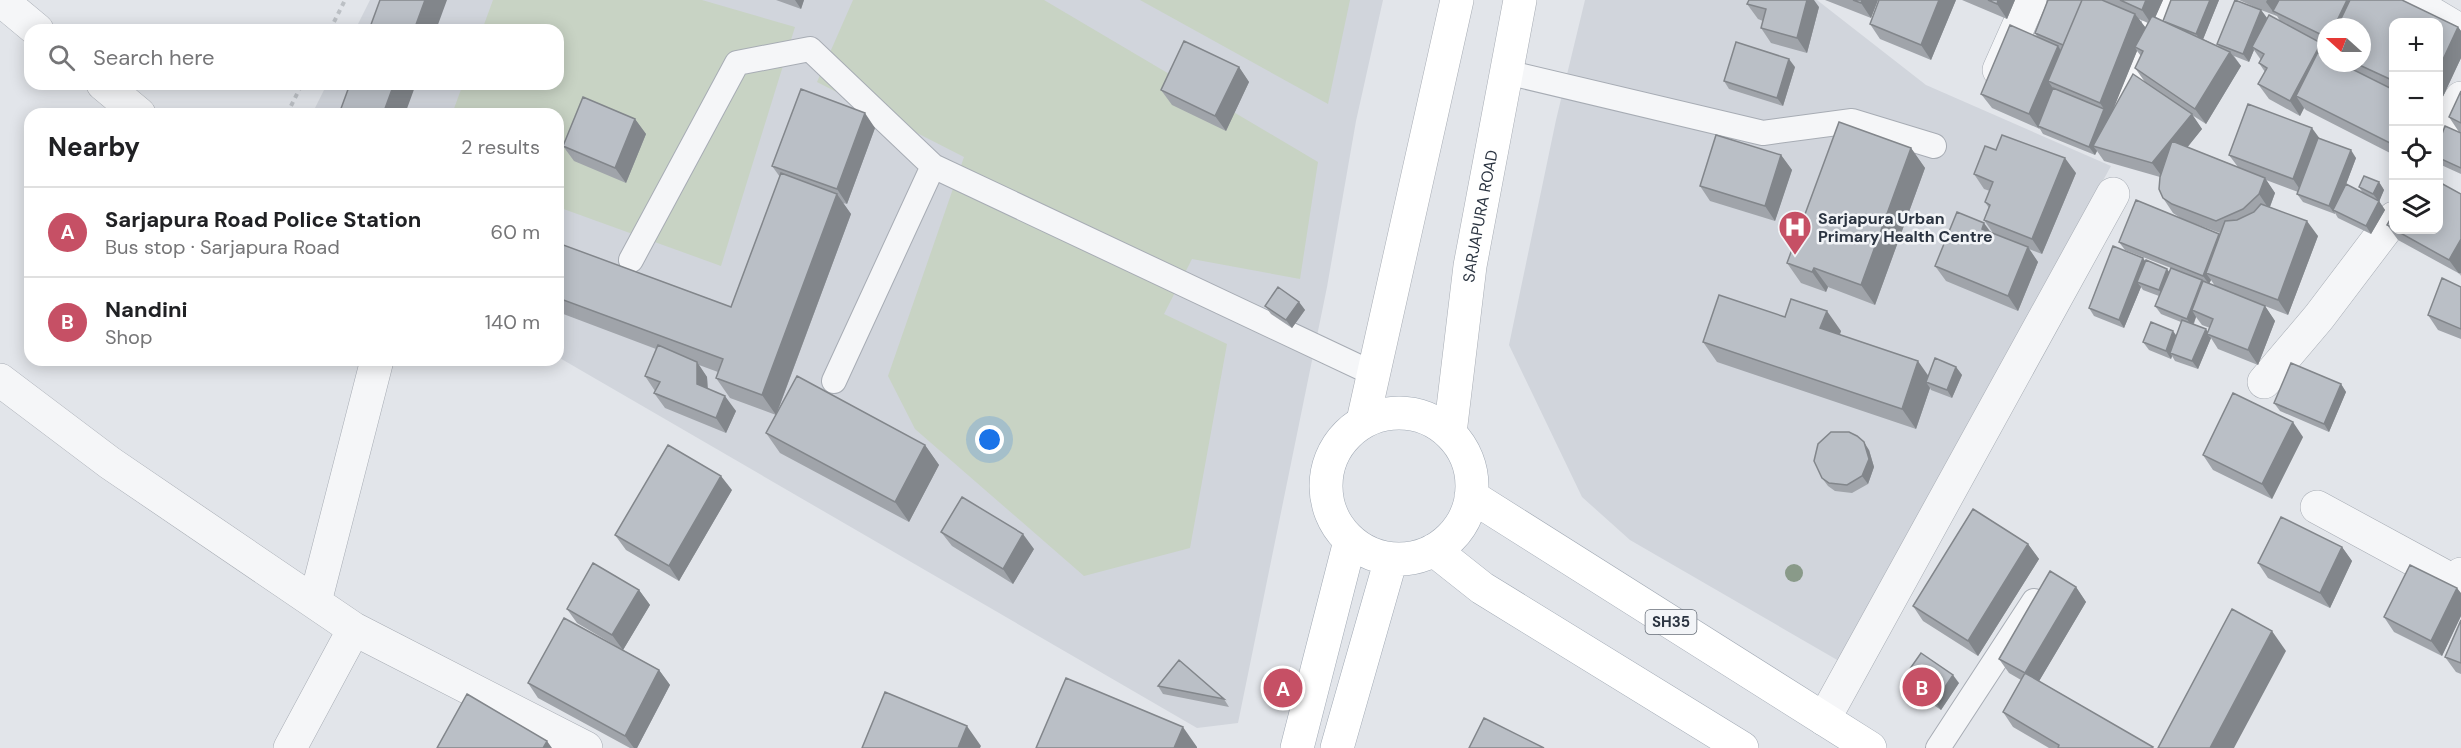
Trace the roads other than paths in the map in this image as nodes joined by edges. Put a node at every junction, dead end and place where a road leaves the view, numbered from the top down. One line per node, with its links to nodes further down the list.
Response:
1 (1, 0): 7 (street)
2 (1457, 0): 22 (main road)
3 (1520, 0): 9 (main road, SARJAPURA ROAD)
4 (2030, 0): 12 (street)
5 (2169, 0): 15 (street)
6 (2409, 0): 8 (street)
7 (30, 24)
8 (2461, 32)
9 (1506, 72): 16 (lane); 27 (main road, SARJAPURA ROAD)
10 (110, 90): 13 (street)
11 (2461, 98): 14 (street)
12 (1986, 99)
13 (132, 108)
14 (2443, 132)
15 (2107, 143)
16 (1934, 146)
17 (933, 166): 20 (lane); 22 (lane); 24 (lane)
18 (2113, 194): 37 (street)
19 (2389, 225): 25 (street)
20 (632, 260)
21 (375, 366): 35 (street)
22 (1374, 374): 26 (main road)
23 (0, 380): 35 (street)
24 (834, 381)
25 (2264, 382)
26 (1363, 421): 27 (main road); 30 (main road)
27 (1450, 433): 28 (main road)
28 (1472, 496): 31 (main road); 37 (main road, SH35)
29 (2317, 507): 33 (street)
30 (1350, 541): 32 (main road); 40 (main road)
31 (1434, 550): 32 (main road); 42 (main road)
32 (1391, 559): 41 (main road)
33 (2461, 574)
34 (2044, 586): 44 (lane)
35 (315, 602): 36 (street)
36 (354, 629): 38 (street); 39 (street)
37 (1824, 719): 43 (main road, SH35)
38 (290, 748)
39 (586, 748)
40 (1297, 748)
41 (1337, 748)
42 (1742, 748)
43 (1870, 748)
44 (1938, 748)

